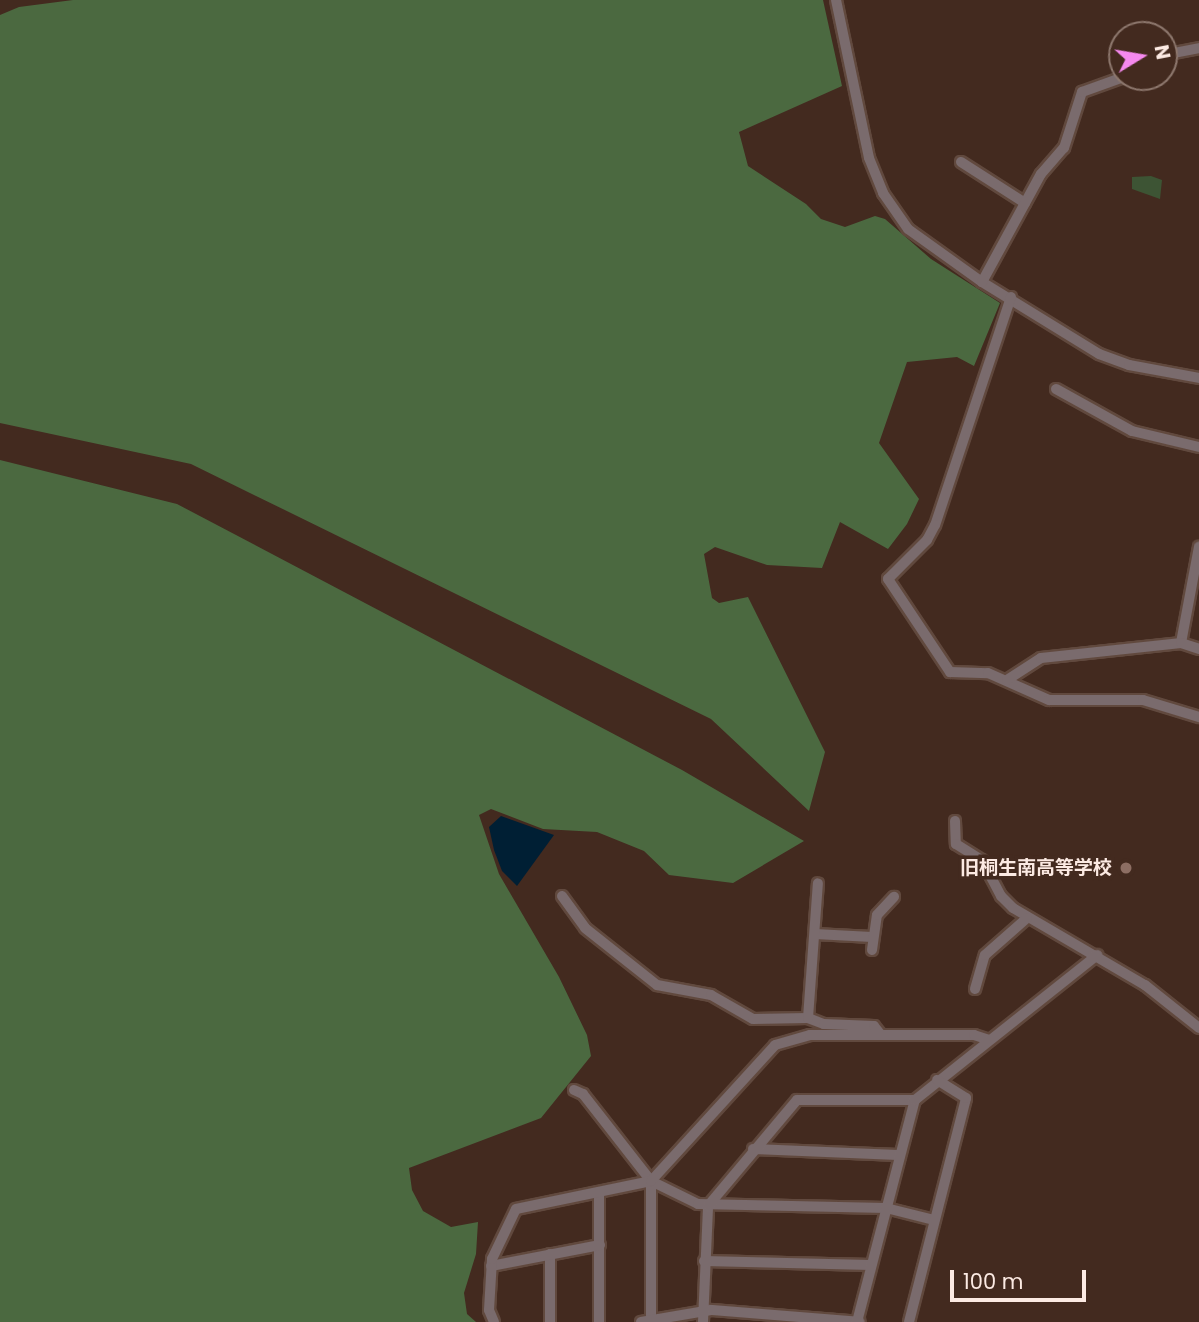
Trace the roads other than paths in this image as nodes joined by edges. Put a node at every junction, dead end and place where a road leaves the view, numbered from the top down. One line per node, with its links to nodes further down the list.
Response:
1 (835, 0): 7 (street)
2 (1199, 48): 3 (street)
3 (1178, 52)
4 (1108, 83): 6 (street)
5 (961, 162): 6 (street)
6 (1025, 203): 7 (street)
7 (982, 282): 8 (street)
8 (1011, 297): 9 (street); 15 (street)
9 (1199, 378)
10 (1056, 389): 11 (street)
11 (1199, 447)
12 (1199, 547): 13 (street)
13 (1181, 642): 14 (street); 15 (street)
14 (1199, 649)
15 (1007, 680): 16 (street)
16 (1199, 717)
17 (955, 821): 21 (street)
18 (818, 883): 22 (street)
19 (562, 896): 27 (street)
20 (894, 897): 23 (street)
21 (1027, 918): 25 (street); 26 (street)
22 (815, 934): 23 (street); 27 (street)
23 (872, 937): 24 (street)
24 (872, 950)
25 (1097, 955): 28 (street); 30 (street)
26 (975, 989)
27 (808, 1018): 29 (street)
28 (1199, 1028)
29 (881, 1035): 30 (street); 36 (street)
30 (989, 1040): 31 (street)
31 (937, 1080): 33 (street); 40 (street)
32 (574, 1090): 36 (street)
33 (915, 1100): 34 (street); 35 (street)
34 (753, 1149): 35 (street); 38 (street)
35 (899, 1155): 39 (street)
36 (650, 1181): 37 (street); 38 (street); 47 (street)
37 (599, 1192): 41 (street); 45 (street)
38 (708, 1206): 39 (street); 43 (street)
39 (886, 1208): 40 (street); 44 (street)
40 (934, 1220): 52 (street)
41 (600, 1245): 42 (street); 50 (street)
42 (550, 1254): 45 (street); 49 (street)
43 (704, 1261): 44 (street); 46 (street)
44 (871, 1265): 51 (street)
45 (491, 1266): 48 (street)
46 (703, 1317): 47 (street); 51 (street)
47 (646, 1321)
48 (494, 1322)
49 (550, 1322)
50 (599, 1322)
51 (858, 1322)
52 (909, 1322)

